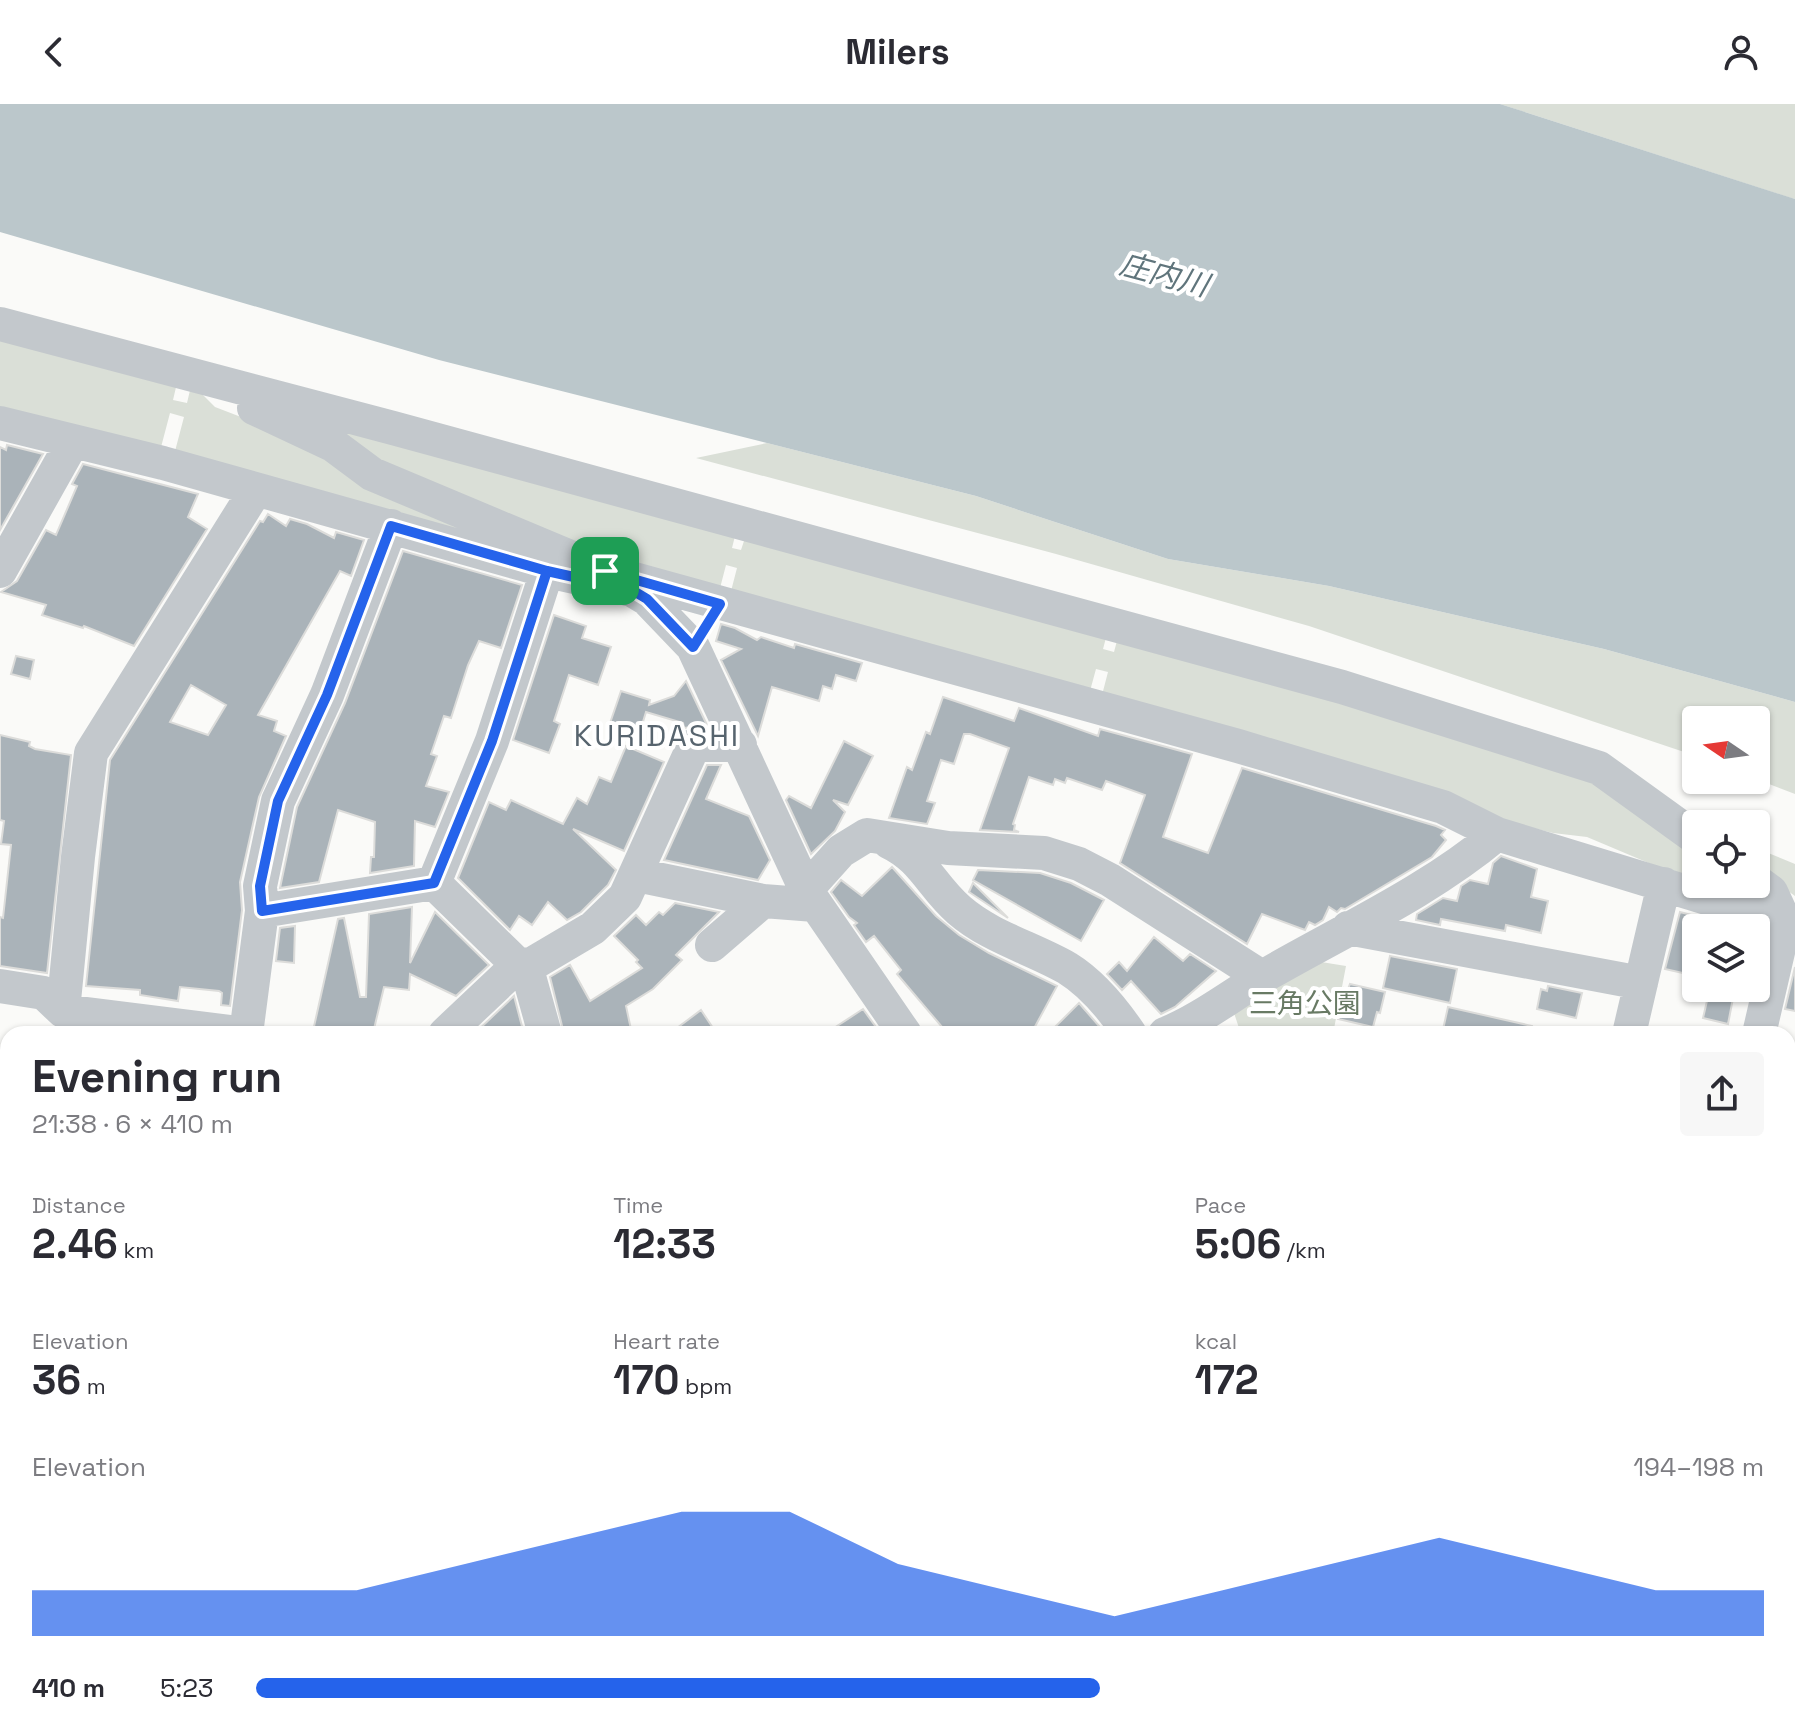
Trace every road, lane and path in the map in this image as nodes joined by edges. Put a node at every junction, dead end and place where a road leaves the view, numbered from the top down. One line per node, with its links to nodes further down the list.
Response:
1 (0, 324): 2 (street)
2 (226, 385): 9 (street); 13 (street)
3 (0, 423): 4 (street)
4 (73, 441): 5 (street); 7 (street)
5 (255, 491): 6 (street); 30 (street)
6 (391, 526): 8 (street); 22 (street)
7 (0, 571)
8 (547, 571): 9 (street); 17 (street)
9 (618, 580): 10 (street); 11 (street)
10 (720, 604): 11 (street); 14 (street)
11 (693, 647): 12 (street)
12 (740, 745): 16 (street); 20 (street)
13 (1682, 828)
14 (1497, 834): 18 (street); 24 (street)
15 (878, 837): 20 (street); 27 (street); 36 (street)
16 (637, 875): 21 (street); 26 (street)
17 (434, 883): 22 (street); 26 (street)
18 (1664, 884): 23 (street); 28 (street)
19 (1770, 891): 23 (street)
20 (810, 897): 21 (street); 35 (street)
21 (763, 901): 25 (street)
22 (262, 911): 32 (street)
23 (1790, 924): 39 (street)
24 (1348, 928): 27 (street); 28 (street)
25 (712, 945)
26 (518, 965): 33 (street); 34 (street)
27 (1262, 977): 37 (street)
28 (1641, 983): 38 (street)
29 (0, 986): 30 (street)
30 (63, 1011): 31 (street)
31 (166, 1026)
32 (248, 1026)
33 (453, 1026)
34 (543, 1026)
35 (899, 1026)
36 (1124, 1026)
37 (1199, 1026)
38 (1631, 1026)
39 (1761, 1026)

